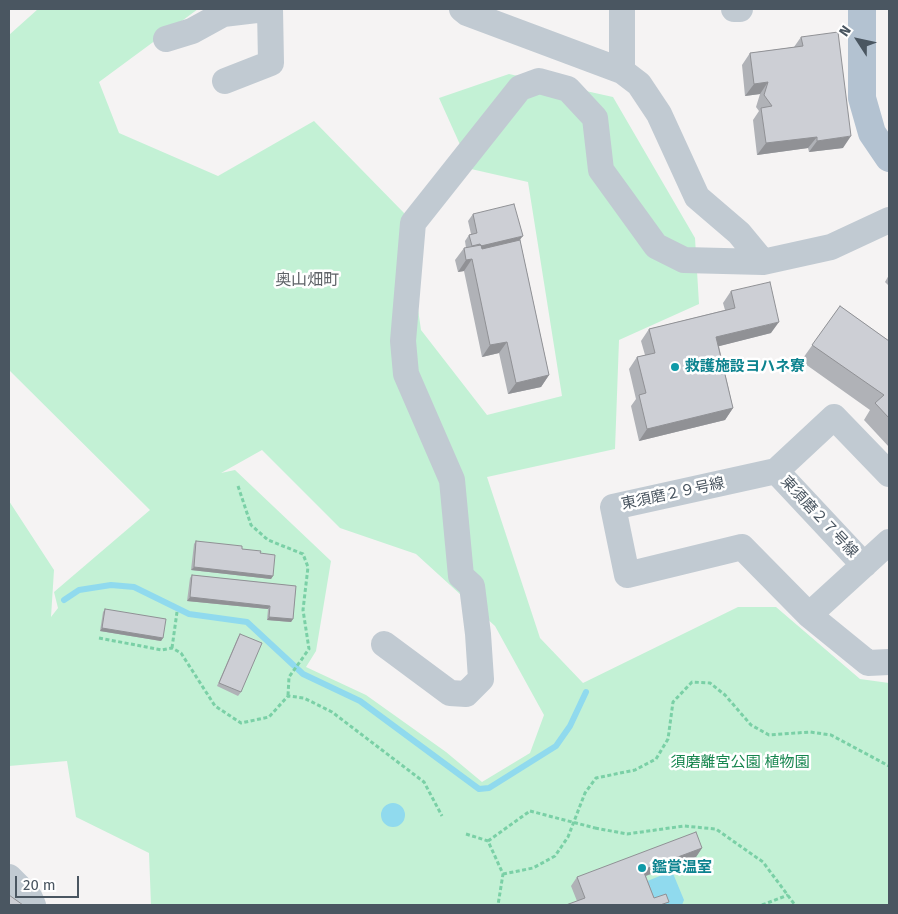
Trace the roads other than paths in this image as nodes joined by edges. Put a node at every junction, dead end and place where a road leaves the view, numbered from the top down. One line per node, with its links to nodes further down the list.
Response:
1 (261, 9): 2 (street); 9 (street)
2 (265, 9)
3 (270, 9): 11 (street)
4 (462, 9): 10 (street)
5 (622, 9): 10 (street)
6 (734, 9): 7 (street)
7 (740, 9)
8 (862, 9): 12 (main road)
9 (166, 39)
10 (622, 72): 14 (street)
11 (225, 81)
12 (889, 158)
13 (889, 220): 14 (street)
14 (763, 262): 21 (street)
15 (776, 472): 16 (street, 東須磨２７号線); 18 (street, 東須磨２７号線); 19 (street, 東須磨２９号線)
16 (889, 474)
17 (889, 542): 18 (street, 東須磨２７号線)
18 (864, 565): 19 (street)
19 (809, 615): 22 (street)
20 (889, 643): 22 (street)
21 (384, 644)
22 (879, 663)
23 (9, 877): 24 (street)
24 (33, 905)

